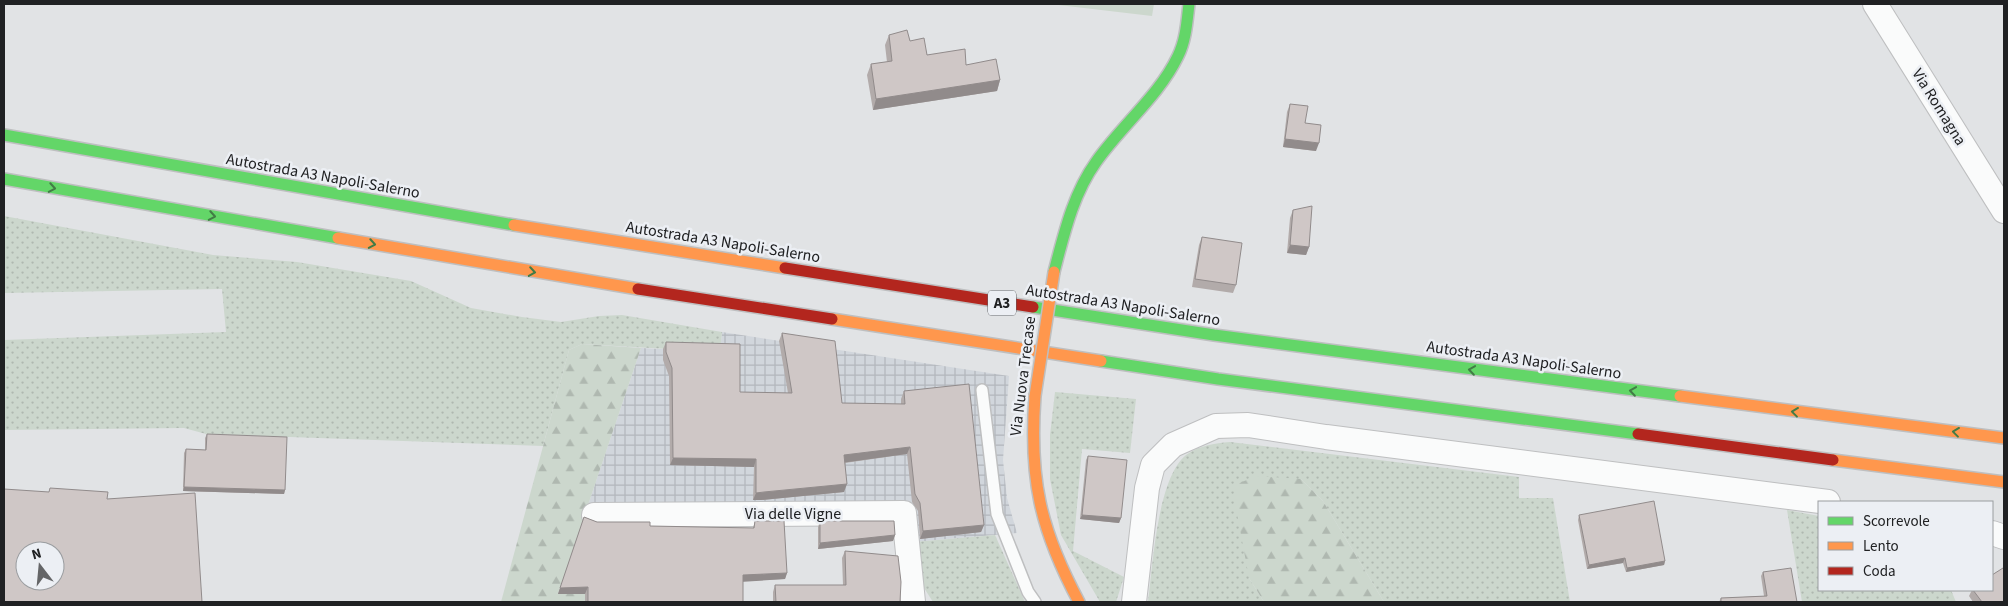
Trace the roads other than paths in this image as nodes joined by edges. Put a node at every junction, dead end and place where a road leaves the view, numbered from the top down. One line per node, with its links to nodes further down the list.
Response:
1 (1189, 4): 13 (main road, Via Nuova Trecase, bridge)
2 (1875, 4): 5 (street, Via Romagna)
3 (4, 135): 7 (main road, Autostrada A3 Napoli-Salerno / A3, one-way to 3)
4 (4, 179): 8 (main road, one-way to 8)
5 (2004, 210)
6 (982, 390): 12 (lane)
7 (2004, 438)
8 (2004, 482)
9 (1820, 501): 14 (street)
10 (594, 515): 11 (street, Via delle Vigne)
11 (913, 602)
12 (1035, 602)
13 (1079, 602)
14 (1134, 602)

